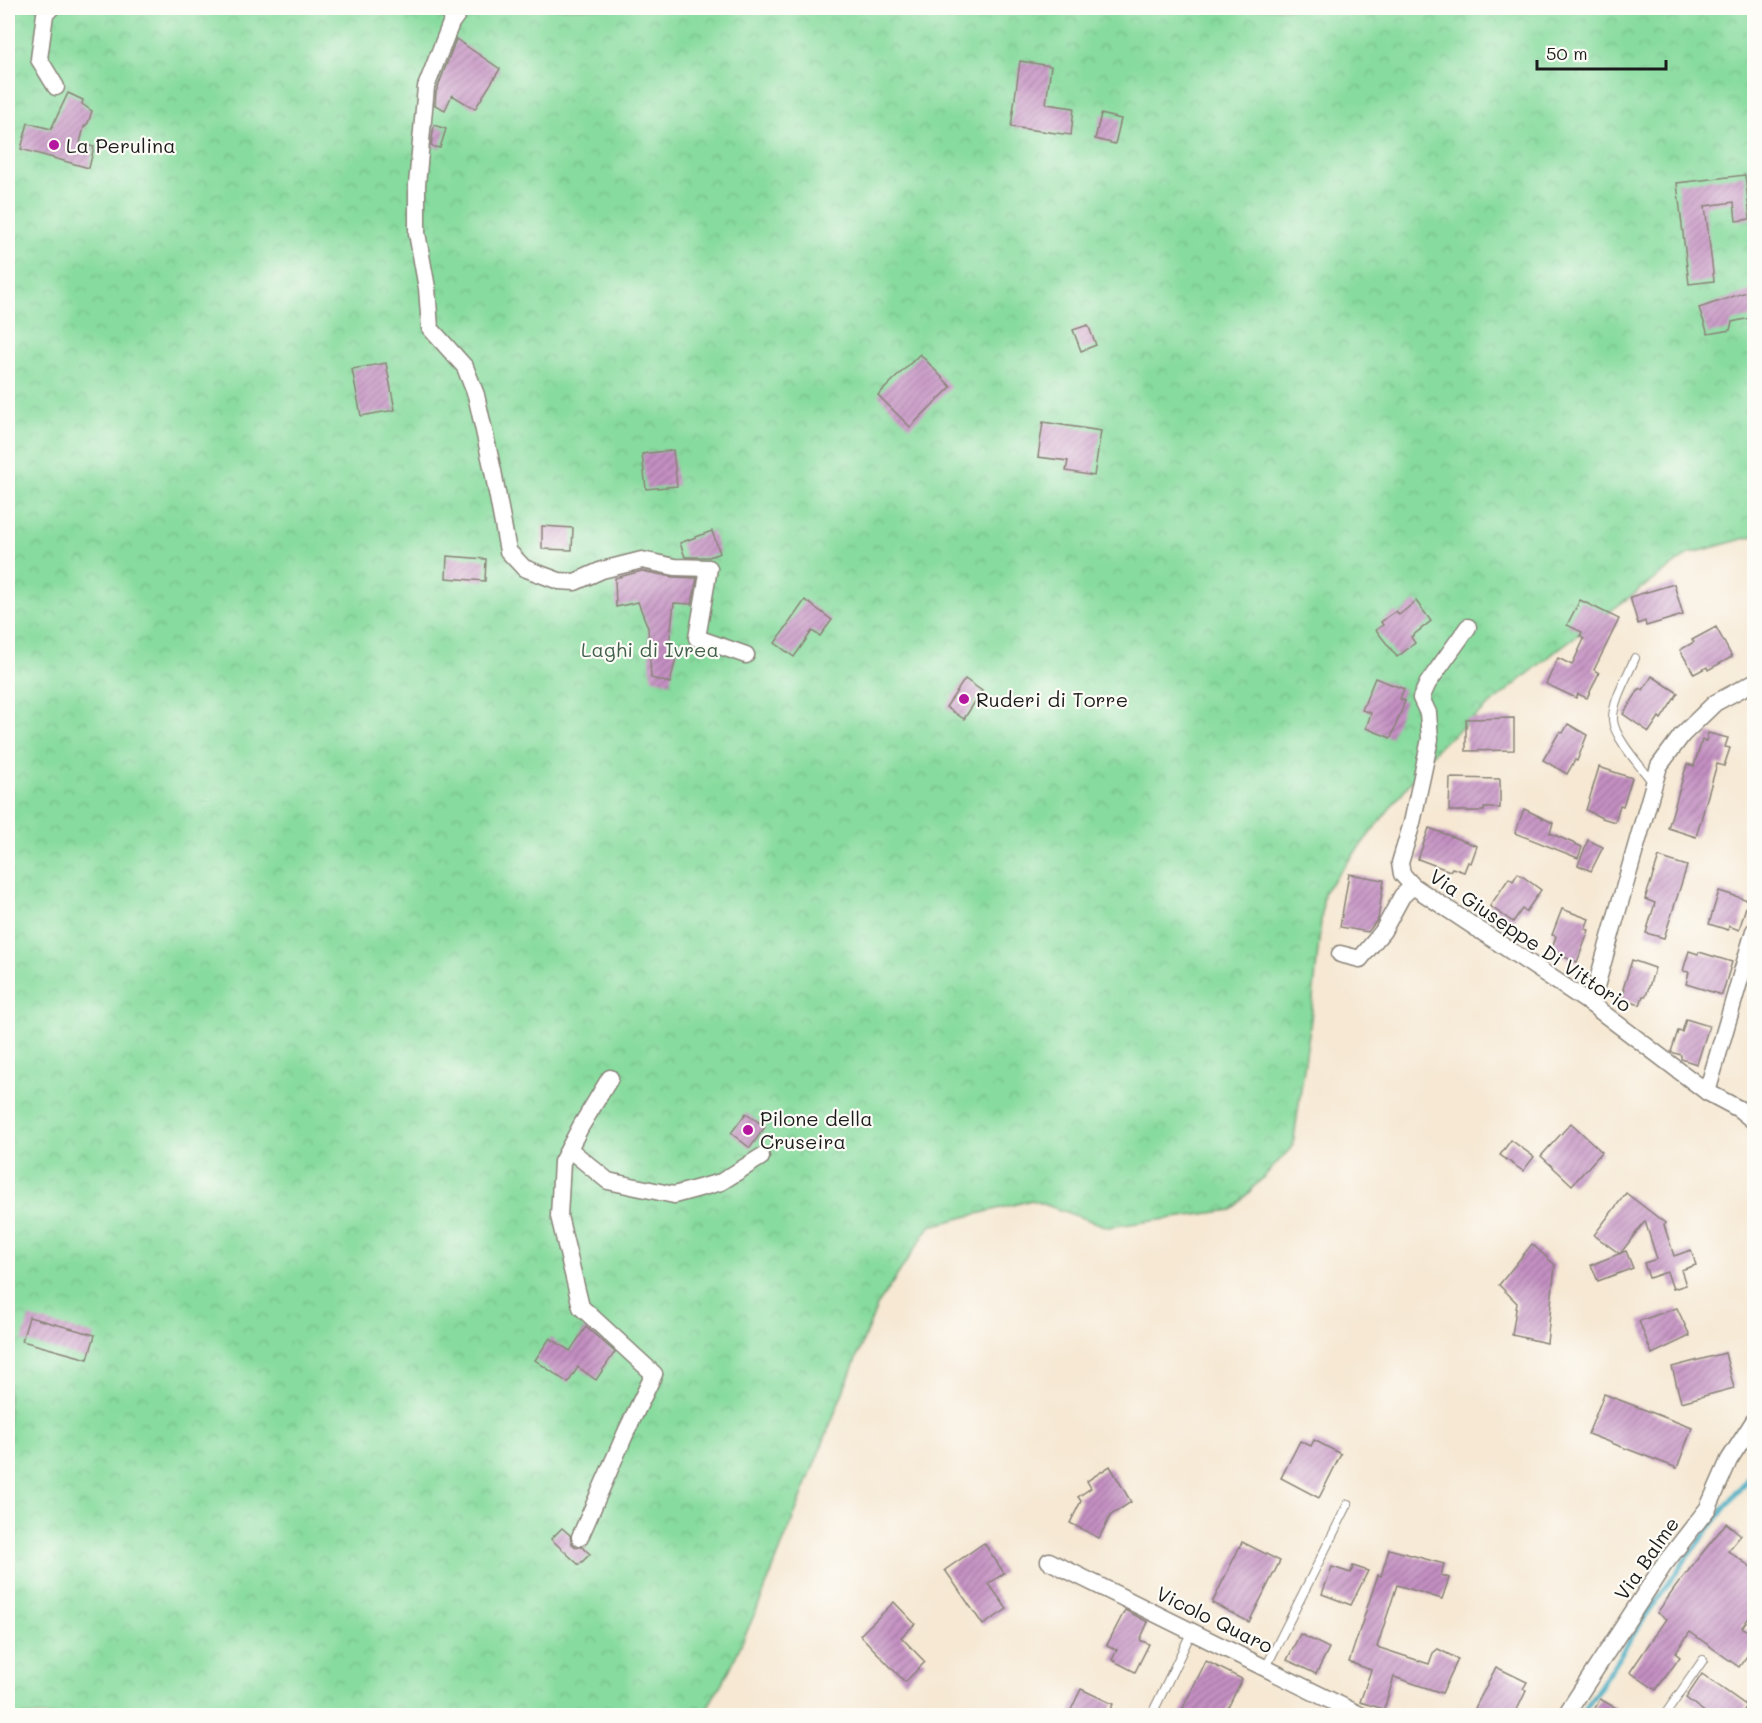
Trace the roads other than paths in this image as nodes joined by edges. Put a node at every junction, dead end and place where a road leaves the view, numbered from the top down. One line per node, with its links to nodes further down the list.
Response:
1 (51, 8): 3 (street)
2 (462, 8): 5 (street)
3 (57, 87)
4 (1468, 627): 9 (street, Via Giuseppe Di Vittorio)
5 (746, 656)
6 (1635, 658): 8 (lane)
7 (1755, 682): 8 (street)
8 (1654, 784): 12 (street)
9 (1413, 886): 11 (street); 12 (street, Via Giuseppe Di Vittorio)
10 (1755, 931): 14 (street)
11 (1340, 954)
12 (1591, 1004): 14 (street, Via Giuseppe Di Vittorio)
13 (610, 1078): 16 (street)
14 (1707, 1092): 15 (street, Via Giuseppe Di Vittorio)
15 (1755, 1121)
16 (569, 1149): 17 (street); 20 (street)
17 (761, 1157)
18 (1755, 1421): 27 (street, Via Balme)
19 (1348, 1504): 24 (lane)
20 (580, 1537)
21 (1049, 1561): 22 (street, Vicolo Quaro)
22 (1192, 1631): 24 (street, Vicolo Quaro); 26 (lane)
23 (1703, 1660): 28 (lane)
24 (1266, 1667): 25 (street, Vicolo Quaro)
25 (1362, 1715)
26 (1151, 1716)
27 (1565, 1716)
28 (1664, 1716)

